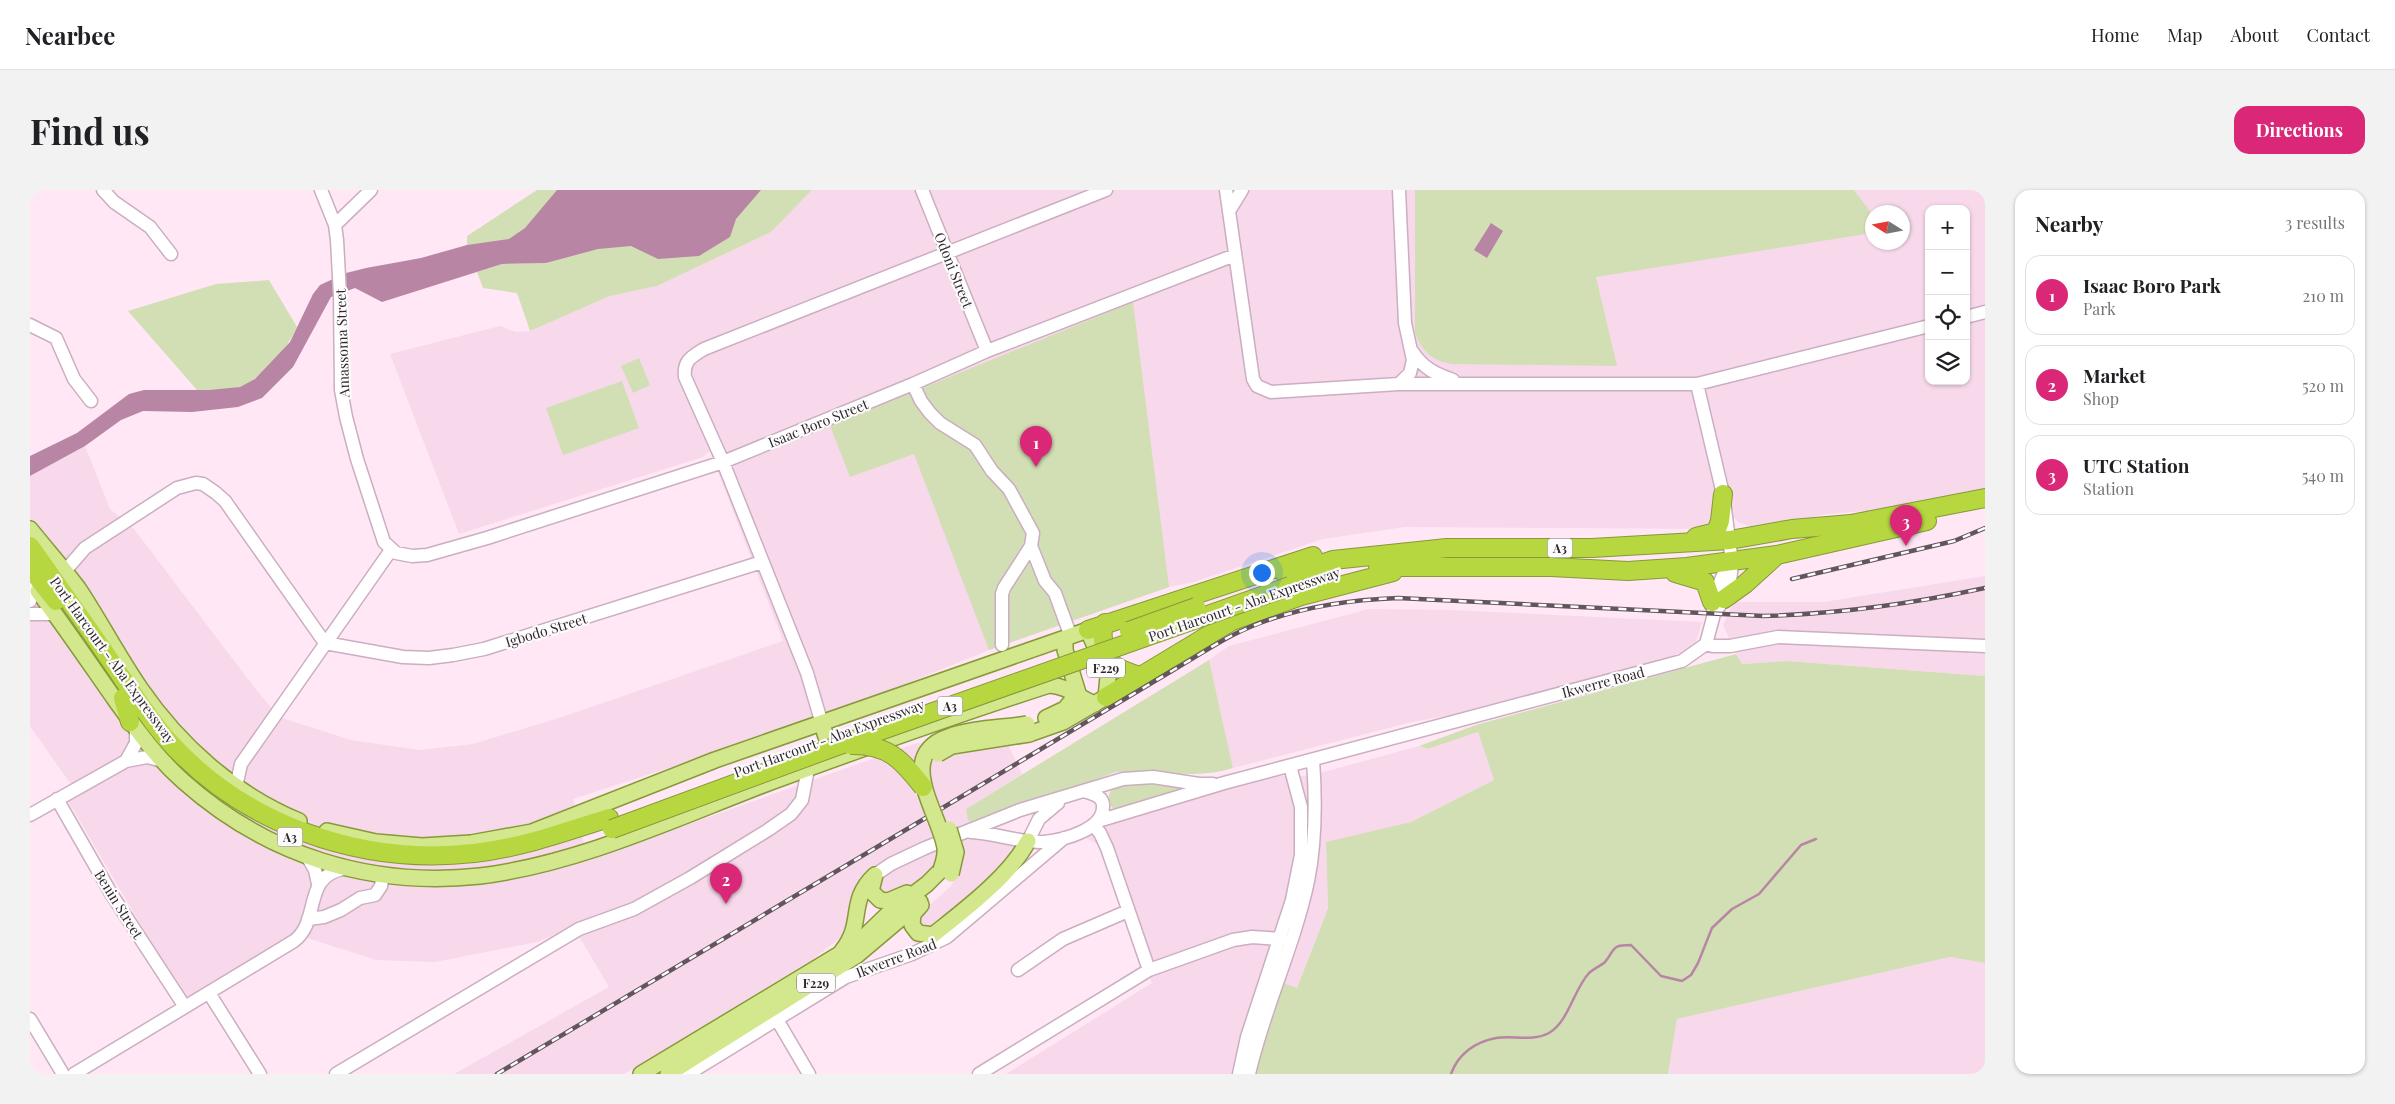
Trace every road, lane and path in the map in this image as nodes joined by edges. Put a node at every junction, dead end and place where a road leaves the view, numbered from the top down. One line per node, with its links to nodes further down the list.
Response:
1 (103, 190): 12 (street)
2 (321, 190): 10 (street, Amassoma Street)
3 (371, 190): 10 (street)
4 (922, 190): 11 (street, Odoni Street)
5 (1106, 190): 11 (street)
6 (1226, 190): 9 (street)
7 (1242, 190): 9 (street)
8 (1399, 190): 18 (street)
9 (1229, 211): 13 (street)
10 (335, 225): 38 (street, Amassoma Street)
11 (947, 253): 19 (street, Odoni Street); 25 (street)
12 (171, 254)
13 (1235, 255): 19 (street, Isaac Boro Street); 22 (street)
14 (1985, 312): 15 (street)
15 (1970, 316)
16 (30, 325): 24 (street)
17 (1925, 327): 23 (street)
18 (1411, 349): 20 (street); 22 (street)
19 (987, 351): 21 (street, Isaac Boro Street)
20 (1463, 383): 22 (street); 23 (street)
21 (913, 384): 25 (street, Isaac Boro Street); 36 (street)
22 (1399, 384)
23 (1697, 384): 26 (street)
24 (91, 400)
25 (722, 462): 38 (street, Isaac Boro Street); 40 (street)
26 (1723, 494): 29 (street); 34 (highway)
27 (1985, 498): 30 (highway, Port Harcourt - Aba Expressway / A3)
28 (1985, 510): 39 (highway, Port Harcourt - Aba Expressway / A3)
29 (1728, 519): 32 (highway); 33 (street)
30 (1851, 524): 32 (highway, Port Harcourt - Aba Expressway / A3); 41 (highway)
31 (30, 529): 45 (main road)
32 (1758, 536): 33 (highway, Port Harcourt - Aba Expressway / A3)
33 (1730, 540): 34 (highway, Port Harcourt - Aba Expressway / A3); 41 (street); 46 (highway)
34 (1673, 543): 37 (highway, Port Harcourt - Aba Expressway / A3)
35 (30, 546): 51 (highway, Port Harcourt - Aba Expressway / A3)
36 (1032, 546): 55 (street); 58 (street)
37 (1448, 548): 47 (highway, Port Harcourt - Aba Expressway / A3); 53 (highway)
38 (391, 550): 56 (street)
39 (1777, 555): 41 (highway, Port Harcourt - Aba Expressway / A3); 50 (highway)
40 (762, 562): 56 (street, Igbodo Street); 64 (street)
41 (1732, 562): 44 (highway, Port Harcourt - Aba Expressway / A3); 50 (street)
42 (1428, 565): 46 (highway, Port Harcourt - Aba Expressway / A3); 47 (highway, Port Harcourt - Aba Expressway / A3); 60 (highway)
43 (30, 568): 51 (highway, Port Harcourt - Aba Expressway / A3)
44 (1657, 569): 46 (highway, Port Harcourt - Aba Expressway / A3); 50 (highway)
45 (65, 571): 56 (street); 63 (main road)
46 (1628, 571)
47 (1288, 581): 66 (highway, Port Harcourt - Aba Expressway / A3, bridge); 82 (highway, Port Harcourt - Aba Expressway / A3, bridge)
48 (32, 583): 49 (street); 51 (main road)
49 (30, 601)
50 (1717, 605): 57 (street)
51 (62, 607): 52 (street); 63 (highway, Port Harcourt - Aba Expressway / A3)
52 (30, 614)
53 (1104, 623): 54 (highway); 60 (highway)
54 (1088, 630): 55 (main road); 62 (main road, F229)
55 (1068, 639): 61 (main road, F229); 64 (main road)
56 (325, 642): 70 (street)
57 (1706, 644): 59 (street); 68 (street, Ikwerre Road)
58 (1002, 645)
59 (1985, 646)
60 (1140, 676): 62 (highway)
61 (1078, 693): 62 (main road); 65 (main road, F229); 66 (main road)
62 (1101, 700): 65 (main road, F229)
63 (135, 707): 67 (main road); 69 (street); 73 (main road); 82 (highway, Port Harcourt - Aba Expressway / A3)
64 (822, 724): 66 (main road); 76 (main road)
65 (1028, 729): 75 (main road, F229, bridge); 90 (main road, F229, bridge)
66 (835, 753): 72 (main road); 75 (highway, bridge); 82 (highway, Port Harcourt - Aba Expressway / A3, bridge)
67 (159, 760): 69 (street); 88 (main road)
68 (1313, 760): 71 (street, Ikwerre Road); 116 (street)
69 (126, 761): 79 (street)
70 (241, 764): 73 (street); 76 (street)
71 (1290, 766): 74 (street, Ikwerre Road); 97 (street)
72 (808, 769): 91 (main road); 110 (street)
73 (215, 770): 76 (main road)
74 (1224, 783): 77 (street, Ikwerre Road); 81 (street, Ikwerre Road)
75 (923, 786): 90 (main road, F229, bridge)
76 (236, 787)
77 (1084, 791): 78 (street, Ikwerre Road); 83 (street)
78 (1067, 797): 84 (street, Ikwerre Road); 86 (street)
79 (57, 800): 80 (street); 102 (street, Benin Street)
80 (30, 815)
81 (1114, 816): 83 (street, Ikwerre Road); 87 (street)
82 (610, 823)
83 (1095, 823): 85 (street, Ikwerre Road); 87 (street)
84 (969, 832): 86 (street, Ikwerre Road); 92 (street, Ikwerre Road)
85 (1064, 838): 86 (street, Ikwerre Road); 103 (street, Ikwerre Road)
86 (1028, 841): 94 (main road)
87 (1107, 848): 95 (street)
88 (308, 858): 89 (main road); 93 (street)
89 (343, 869): 91 (main road); 93 (street)
90 (946, 872): 94 (main road, F229)
91 (383, 874): 96 (street)
92 (875, 875): 94 (main road); 98 (main road)
93 (318, 884): 96 (street)
94 (928, 890): 98 (main road, F229); 105 (main road, F229)
95 (1128, 911): 99 (street); 100 (street)
96 (308, 919): 101 (street)
97 (1281, 939): 100 (street); 115 (street)
98 (838, 956): 106 (main road, Ikwerre Road / F229)
99 (1018, 970)
100 (1149, 970): 114 (street)
101 (210, 993): 102 (street); 109 (street)
102 (185, 1007): 108 (street)
103 (776, 1018): 105 (street, Ikwerre Road); 113 (street)
104 (30, 1019): 107 (street)
105 (705, 1058): 106 (main road, F229); 112 (street, Ikwerre Road)
106 (664, 1070): 111 (main road, Ikwerre Road / F229)
107 (63, 1074)
108 (74, 1074)
109 (260, 1074)
110 (336, 1074)
111 (641, 1074)
112 (688, 1074)
113 (809, 1074)
114 (979, 1074)
115 (1238, 1074)
116 (1249, 1074)

